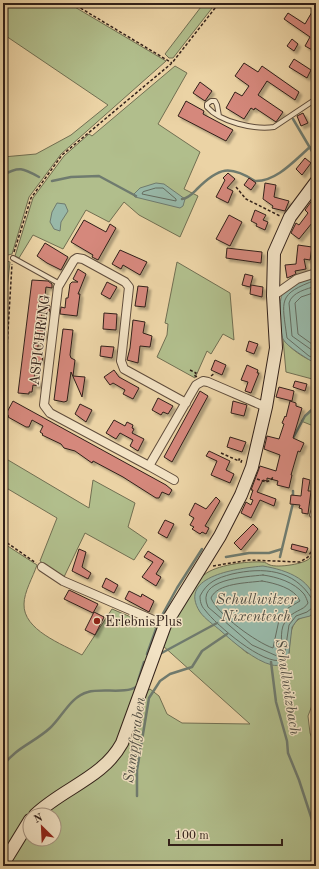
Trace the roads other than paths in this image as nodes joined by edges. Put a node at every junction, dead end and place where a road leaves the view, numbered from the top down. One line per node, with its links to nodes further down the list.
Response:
1 (316, 99): 2 (lane)
2 (219, 116)
3 (316, 182): 7 (street)
4 (13, 258): 6 (lane)
5 (316, 273): 7 (street)
6 (60, 284): 8 (street, ASPICHRING); 10 (street, ASPICHRING)
7 (273, 296): 9 (street)
8 (186, 403): 9 (street); 10 (street)
9 (266, 407): 15 (street)
10 (149, 466): 11 (street, ASPICHRING)
11 (174, 480)
12 (316, 504): 13 (lane)
13 (312, 515)
14 (42, 567): 15 (street)
15 (165, 625): 16 (street)
16 (44, 807)
17 (22, 833): 18 (street)
18 (3, 864)

